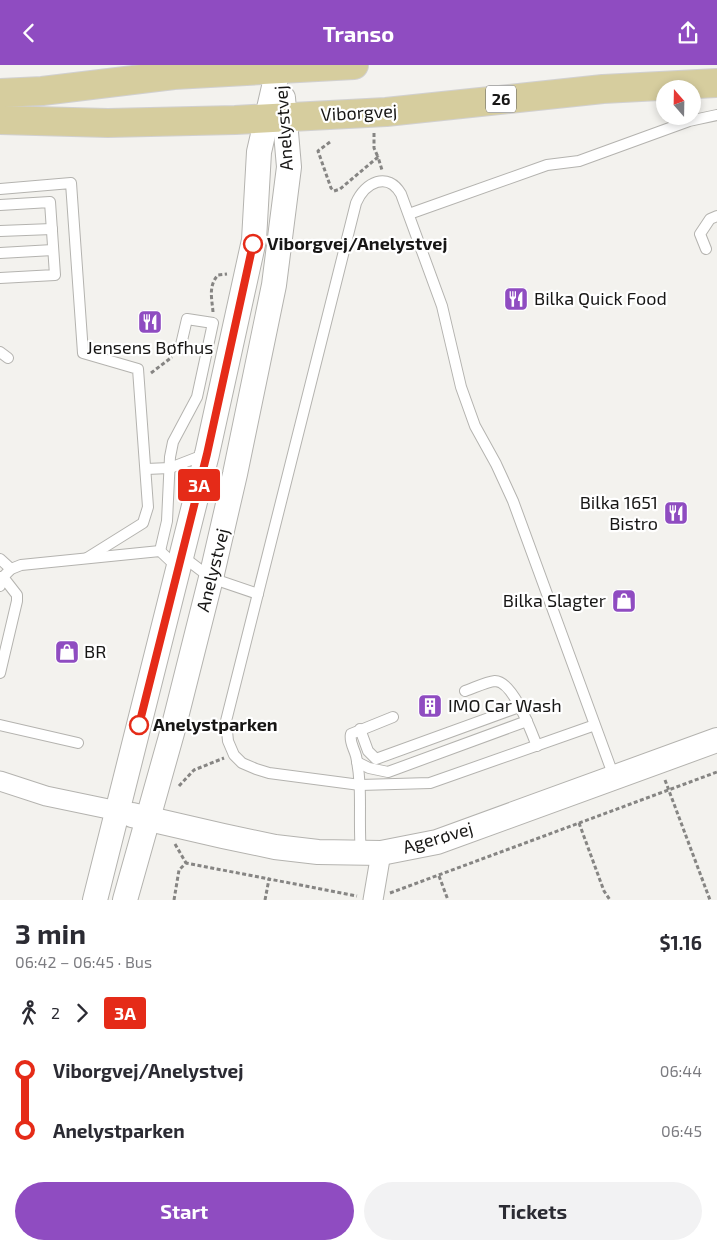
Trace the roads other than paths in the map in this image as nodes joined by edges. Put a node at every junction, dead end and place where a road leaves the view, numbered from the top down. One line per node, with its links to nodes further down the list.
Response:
1 (354, 65): 2 (main road)
2 (279, 67): 4 (main road); 6 (street, Anelystvej)
3 (717, 83): 6 (main road, Viborgvej / 26)
4 (0, 93)
5 (717, 115): 10 (lane)
6 (276, 118): 7 (main road, Viborgvej / 26); 19 (street, Anelystvej); 26 (street, Anelystvej)
7 (0, 121)
8 (0, 189): 21 (lane)
9 (0, 205): 12 (lane)
10 (409, 214): 28 (lane); 35 (lane)
11 (717, 217): 14 (lane)
12 (52, 229): 13 (lane); 15 (lane)
13 (0, 231)
14 (706, 249)
15 (53, 250): 16 (lane); 17 (lane)
16 (0, 253)
17 (0, 278)
18 (180, 349): 20 (lane)
19 (207, 454): 20 (lane); 23 (street, Anelystvej)
20 (170, 468): 21 (lane); 23 (lane)
21 (146, 469): 22 (lane)
22 (87, 558): 23 (lane); 25 (lane)
23 (173, 558): 26 (lane); 44 (street, Anelystvej)
24 (0, 559): 25 (lane)
25 (11, 569): 27 (lane)
26 (211, 578): 28 (lane); 45 (street, Anelystvej)
27 (1, 580): 29 (lane)
28 (258, 594): 43 (lane)
29 (0, 673)
30 (465, 691): 31 (lane)
31 (519, 707): 33 (lane); 36 (lane)
32 (393, 717): 36 (lane)
33 (527, 721): 39 (lane); 40 (lane)
34 (0, 724): 38 (lane)
35 (595, 725): 39 (lane); 41 (lane)
36 (360, 729): 40 (lane)
37 (717, 740): 41 (street, Agerøvej)
38 (78, 743)
39 (537, 746): 43 (lane)
40 (357, 762): 43 (lane)
41 (614, 777): 46 (street, Agerøvej)
42 (0, 781): 44 (street)
43 (360, 785): 46 (lane)
44 (118, 811): 45 (street, Agerøvej); 48 (street, Anelystvej)
45 (147, 819): 46 (street, Agerøvej); 49 (street, Anelystvej)
46 (371, 853): 47 (street)
47 (373, 898)
48 (95, 900)
49 (125, 900)

